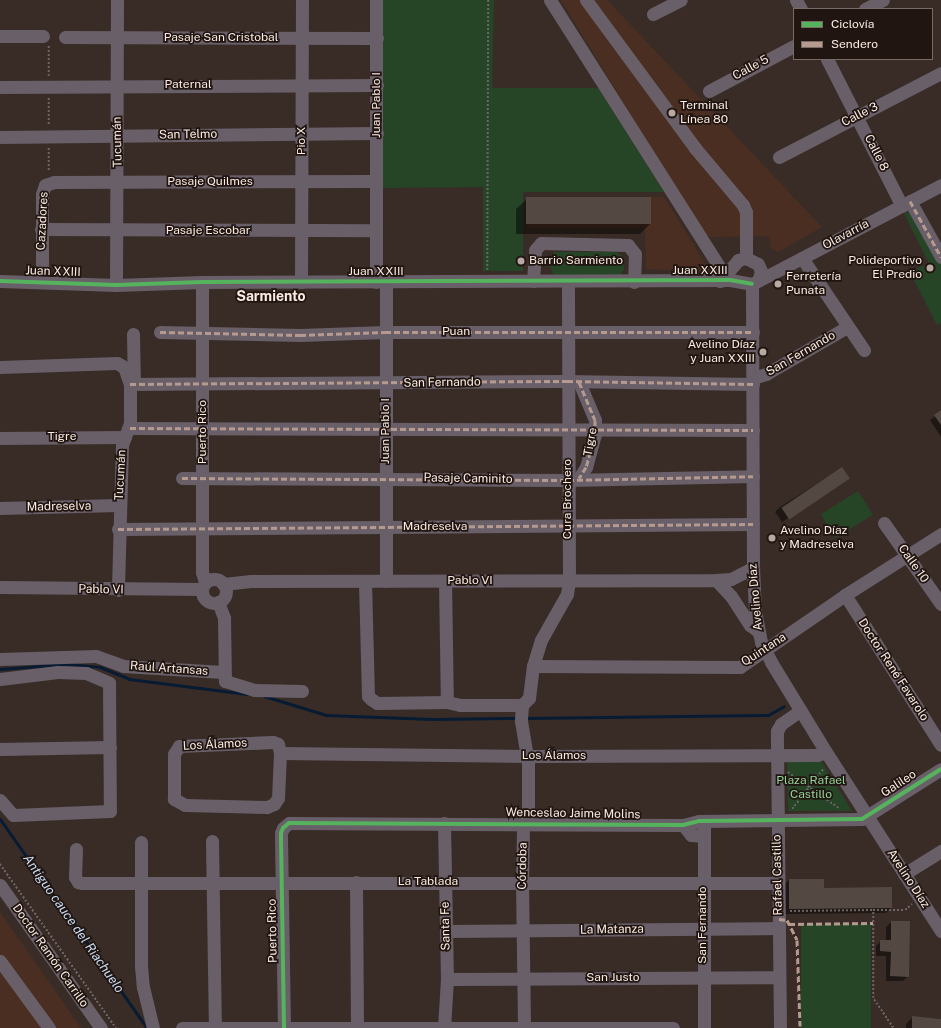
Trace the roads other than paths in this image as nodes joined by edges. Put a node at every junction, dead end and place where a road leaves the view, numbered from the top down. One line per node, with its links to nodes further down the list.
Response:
1 (117, 0): 13 (street, Tucumán)
2 (302, 0): 14 (street, Pio X)
3 (376, 0): 15 (street, Juan Pablo I)
4 (550, 0): 47 (street)
5 (586, 0): 41 (street)
6 (681, 0): 9 (street)
7 (882, 0): 8 (street)
8 (867, 8)
9 (653, 14)
10 (0, 36): 11 (street)
11 (43, 36)
12 (65, 37): 13 (street, Pasaje San Cristobal)
13 (118, 38): 14 (street, Pasaje San Cristobal); 22 (street, Tucumán)
14 (302, 38): 15 (street, Pasaje San Cristobal); 19 (street, Pio X)
15 (377, 38): 20 (street, Juan Pablo I)
16 (793, 47): 23 (street, Calle 5)
17 (828, 60): 24 (street, Calle 8)
18 (941, 73): 24 (street, Calle 3)
19 (302, 85): 20 (street, Paternal); 22 (street, Paternal); 25 (street, Pio X)
20 (377, 85): 26 (street, Juan Pablo I)
21 (0, 86): 22 (street, Paternal)
22 (117, 86): 27 (street, Tucumán)
23 (708, 91)
24 (857, 117): 29 (street, Calle 3); 35 (street, Calle 8)
25 (302, 133): 26 (street, San Telmo); 27 (street, San Telmo); 30 (street, Pio X)
26 (377, 133): 31 (street, Juan Pablo I)
27 (117, 135): 28 (street, San Telmo); 32 (street, Tucumán)
28 (0, 137)
29 (779, 157)
30 (302, 181): 31 (street, Pasaje Quilmes); 32 (street, Pasaje Quilmes); 39 (street, Pio X)
31 (376, 181): 37 (street, Juan Pablo I)
32 (118, 182): 33 (street, Pasaje Quilmes); 38 (street, Tucumán)
33 (45, 185): 36 (street, Cazadores)
34 (941, 185): 35 (street, Olavarría)
35 (906, 203): 40 (street, Calle 8); 42 (street, Olavarría)
36 (41, 230): 38 (street, Pasaje Escobar); 45 (street, Cazadores)
37 (375, 230): 39 (street, Pasaje Escobar); 52 (street, Juan Pablo I)
38 (118, 231): 39 (street, Pasaje Escobar); 55 (street, Tucumán)
39 (302, 231): 51 (street, Pio X)
40 (941, 257)
41 (746, 258): 43 (street); 49 (street)
42 (802, 258): 49 (street, Olavarría); 56 (street)
43 (733, 265): 47 (street); 48 (street)
44 (0, 281): 45 (street, Juan XXIII)
45 (42, 281): 55 (street, Juan XXIII)
46 (533, 281): 52 (street, Juan XXIII); 53 (street, Juan XXIII); 54 (street)
47 (720, 281): 48 (street, Juan XXIII); 54 (street, Juan XXIII)
48 (737, 281): 49 (street, Juan XXIII)
49 (755, 281): 61 (street, Avelino Díaz)
50 (202, 282): 51 (street, Juan XXIII); 55 (street, Juan XXIII); 58 (street, Puerto Rico)
51 (301, 282): 52 (street, Juan XXIII)
52 (381, 282): 59 (street, Juan Pablo I)
53 (568, 282): 54 (street, Juan XXIII); 60 (street, Cura Brochero)
54 (634, 282)
55 (116, 284)
56 (847, 327): 63 (street); 65 (street, San Fernando)
57 (160, 332): 58 (street, Puan)
58 (204, 332): 59 (street, Puan); 69 (street, Puerto Rico)
59 (386, 332): 60 (street, Puan); 67 (street, Juan Pablo I)
60 (568, 332): 61 (street, Puan); 66 (street, Cura Brochero)
61 (753, 332): 65 (street, Avelino Díaz)
62 (133, 334): 68 (street)
63 (864, 350)
64 (0, 367): 68 (street, Tucumán)
65 (753, 381): 66 (street, San Fernando); 74 (street, Avelino Díaz)
66 (573, 382): 67 (street, San Fernando); 72 (street, Cura Brochero); 73 (street, Tigre)
67 (385, 383): 69 (street, San Fernando); 71 (street, Juan Pablo I)
68 (132, 384): 69 (street, San Fernando); 75 (street, Tucumán)
69 (203, 384): 70 (street, Puerto Rico)
70 (203, 430): 71 (street, Tigre); 75 (street, Tigre); 79 (street, Puerto Rico)
71 (386, 430): 72 (street, Tigre); 80 (street, Juan Pablo I)
72 (568, 430): 73 (street, Tigre); 81 (street, Cura Brochero)
73 (594, 430): 74 (street, Tigre); 81 (street, Tigre)
74 (753, 430): 77 (street, Avelino Díaz)
75 (127, 433): 76 (street, Tigre); 82 (street, Tucumán)
76 (0, 438)
77 (753, 476): 81 (street, Pasaje Caminito); 85 (street, Avelino Díaz)
78 (182, 478): 79 (street, Pasaje Caminito)
79 (203, 478): 80 (street, Pasaje Caminito); 87 (street, Puerto Rico)
80 (386, 478): 81 (street, Pasaje Caminito); 88 (street, Juan Pablo I)
81 (574, 479): 86 (street, Cura Brochero)
82 (119, 505): 83 (street, Madreselva); 89 (street, Tucumán)
83 (0, 508)
84 (884, 523): 91 (street, Calle 10)
85 (752, 524): 86 (street, Madreselva); 92 (street, Avelino Díaz)
86 (568, 527): 88 (street, Madreselva); 97 (street, Cura Brochero)
87 (202, 528): 88 (street, Madreselva); 89 (street, Madreselva); 99 (street, Puerto Rico)
88 (386, 528): 94 (street, Juan Pablo I)
89 (118, 529): 101 (street, Tucumán)
90 (941, 534): 91 (street, Quintana)
91 (906, 555): 102 (street, Quintana); 104 (street, Calle 10)
92 (753, 568): 93 (street, Pablo VI); 105 (street, Avelino Díaz)
93 (716, 580): 97 (street, Pablo VI); 105 (street)
94 (386, 581): 95 (street, Pablo VI); 96 (street, Pablo VI)
95 (445, 581): 97 (street, Pablo VI); 112 (street)
96 (365, 582): 98 (street, Pablo VI); 112 (street)
97 (569, 582): 108 (street, Cura Brochero)
98 (223, 584): 99 (street); 103 (street)
99 (204, 586): 101 (street, Pablo VI); 103 (street)
100 (0, 587): 101 (street, Pablo VI)
101 (118, 590)
102 (845, 595): 106 (street, Quintana); 115 (street, Doctor René Favarolo)
103 (218, 602): 109 (street, Raúl Artansas)
104 (941, 604)
105 (759, 632): 106 (street, Avelino Díaz)
106 (765, 650): 108 (street, Quintana); 113 (street, Avelino Díaz)
107 (0, 659): 109 (street, Raúl Artansas)
108 (533, 666): 114 (street, Cura Brochero)
109 (224, 672): 111 (street)
110 (0, 679): 116 (street)
111 (302, 690)
112 (447, 702): 114 (street)
113 (801, 710): 119 (street, Avelino Díaz); 121 (street, Rafael Castillo)
114 (521, 713): 120 (street, Córdoba)
115 (941, 745)
116 (110, 747): 117 (street); 123 (street)
117 (0, 750)
118 (280, 753): 118 (street, Los Álamos); 120 (street, Los Álamos)
119 (829, 755): 121 (street, Los Álamos); 124 (street, Avelino Díaz)
120 (526, 756): 121 (street, Los Álamos); 128 (street, Córdoba)
121 (777, 760): 125 (street, Rafael Castillo)
122 (941, 769): 124 (street, Galileo)
123 (0, 800)
124 (862, 818): 125 (street, Wenceslao Jaime Molins); 136 (street, Avelino Díaz)
125 (780, 821): 126 (street, Wenceslao Jaime Molins); 144 (street, Rafael Castillo)
126 (704, 822): 129 (street, Wenceslao Jaime Molins); 131 (street, San Fernando)
127 (444, 823): 128 (street, Wenceslao Jaime Molins); 130 (street, Wenceslao Jaime Molins); 141 (street, Santa Fe)
128 (526, 823): 129 (street, Wenceslao Jaime Molins); 142 (street, Córdoba)
129 (683, 825): 131 (street)
130 (281, 833): 139 (street, Puerto Rico)
131 (704, 836): 143 (street, San Fernando)
132 (212, 841): 138 (street)
133 (141, 842): 137 (street)
134 (76, 849): 137 (street, La Tablada)
135 (941, 851): 136 (street)
136 (904, 874): 150 (street, Avelino Díaz)
137 (142, 882): 138 (street, La Tablada); 161 (street)
138 (212, 882): 139 (street, La Tablada); 163 (street)
139 (282, 882): 140 (street, La Tablada); 164 (street, Puerto Rico)
140 (356, 882): 141 (street, La Tablada); 156 (street)
141 (445, 882): 142 (street, La Tablada); 148 (street, Santa Fe)
142 (522, 882): 143 (street, La Tablada); 149 (street, Córdoba)
143 (704, 882): 144 (street, La Tablada); 146 (street, San Fernando)
144 (778, 882): 147 (street, Rafael Castillo)
145 (0, 885): 160 (street, Doctor Ramón Carrillo)
146 (704, 928): 147 (street, La Matanza); 149 (street, La Matanza); 152 (street, San Fernando)
147 (779, 928): 153 (street, Rafael Castillo)
148 (446, 931): 149 (street, La Matanza); 154 (street, Santa Fe)
149 (522, 931): 155 (street, Córdoba)
150 (941, 931)
151 (2, 967): 159 (street)
152 (703, 977): 153 (street, San Justo); 155 (street, San Justo); 166 (street, San Fernando)
153 (779, 977): 167 (street, Rafael Castillo)
154 (447, 979): 155 (street, San Justo); 157 (street, Santa Fe)
155 (523, 979): 158 (street, Córdoba)
156 (357, 1027): 157 (street); 164 (street)
157 (444, 1027): 158 (street)
158 (524, 1027): 165 (street)
159 (49, 1028)
160 (101, 1028)
161 (153, 1028)
162 (182, 1028): 163 (street)
163 (215, 1028): 164 (street)
164 (284, 1028)
165 (673, 1028)
166 (704, 1028)
167 (780, 1028)

